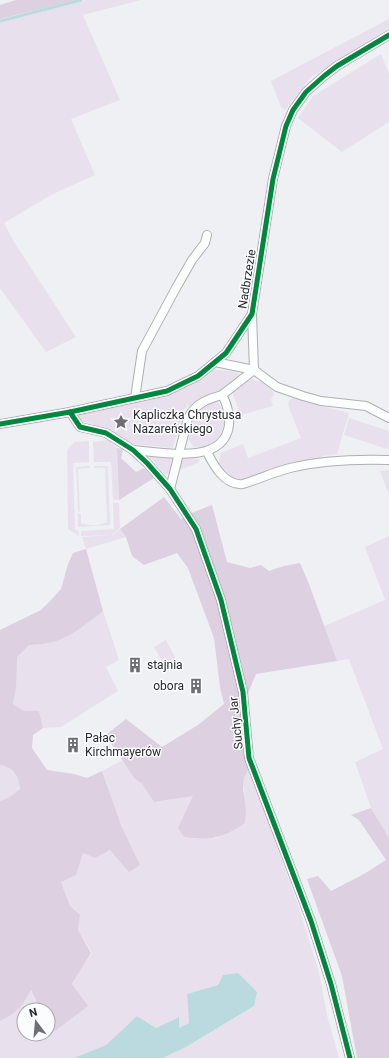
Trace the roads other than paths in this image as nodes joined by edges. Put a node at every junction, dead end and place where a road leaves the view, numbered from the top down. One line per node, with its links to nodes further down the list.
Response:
1 (389, 35): 3 (street, Nadbrzezie)
2 (207, 235): 7 (street)
3 (252, 314): 4 (street, Nadbrzezie); 5 (street)
4 (215, 362): 5 (street); 7 (street, Nadbrzezie)
5 (254, 370): 6 (street); 9 (street)
6 (222, 396): 12 (street); 13 (street)
7 (135, 398): 8 (street, Nadbrzezie)
8 (70, 412): 10 (street, Nadbrzezie); 11 (street, Suchy Jar)
9 (389, 418)
10 (0, 424)
11 (133, 450): 13 (street); 15 (street, Suchy Jar)
12 (208, 452): 13 (street); 14 (street)
13 (178, 454): 15 (street)
14 (389, 460)
15 (170, 489): 16 (street, Suchy Jar)
16 (350, 1058)

